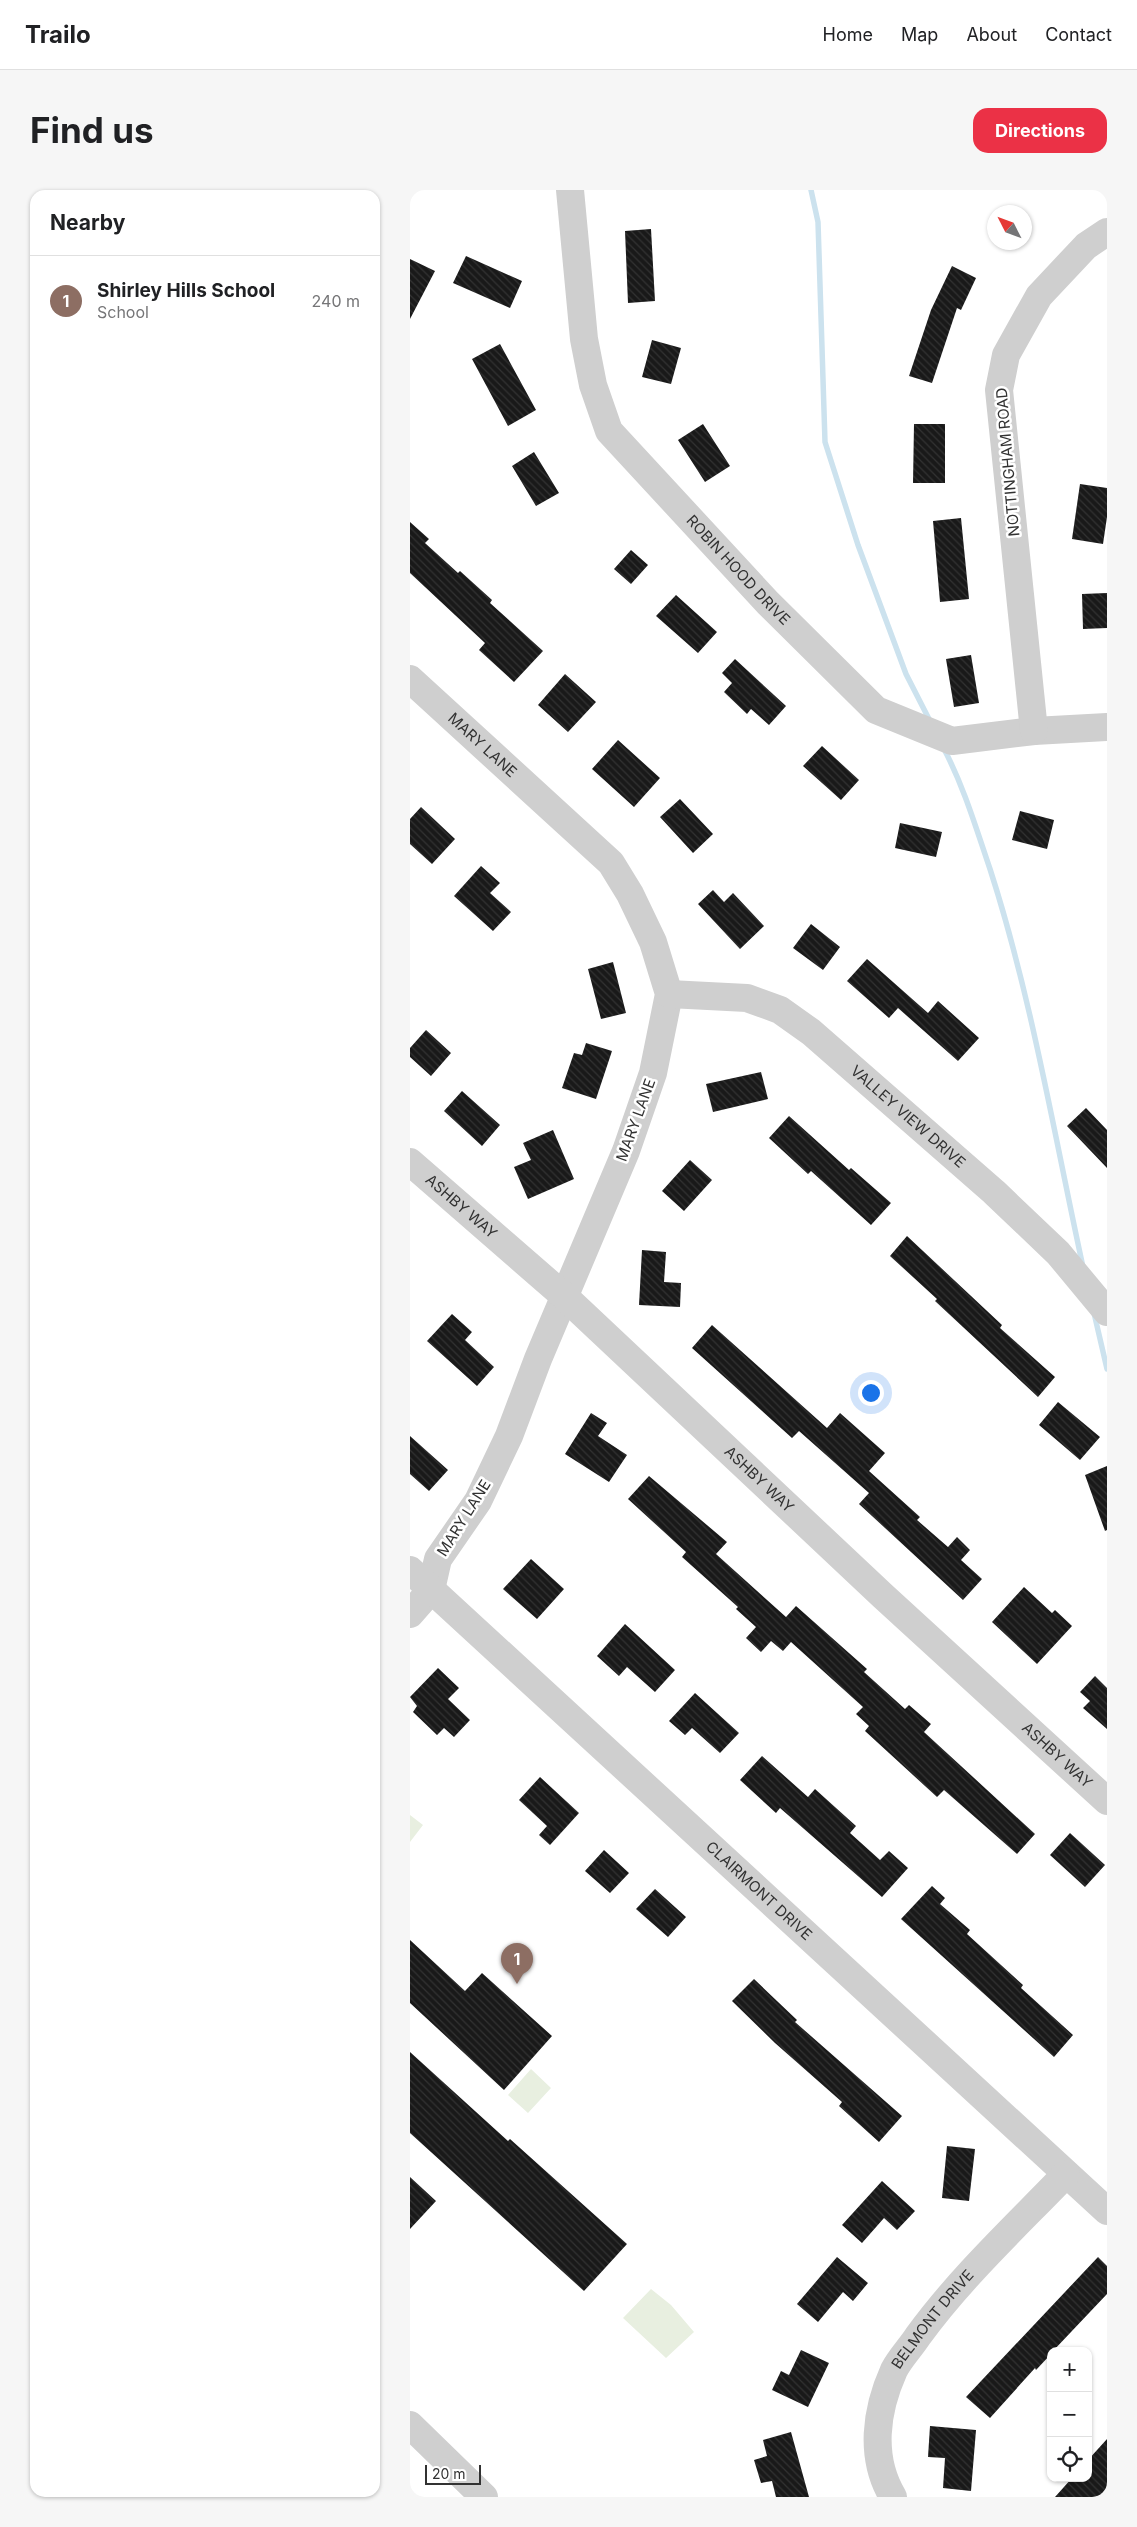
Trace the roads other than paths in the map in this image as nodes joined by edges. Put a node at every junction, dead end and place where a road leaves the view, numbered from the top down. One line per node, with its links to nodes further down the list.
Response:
1 (570, 190): 5 (street, ROBIN HOOD DRIVE)
2 (1107, 232): 5 (street, NOTTINGHAM ROAD)
3 (410, 679): 6 (street, MARY LANE)
4 (1107, 727): 5 (street, ROBIN HOOD DRIVE)
5 (1034, 731)
6 (669, 994): 8 (street, MARY LANE); 9 (street, VALLEY VIEW DRIVE)
7 (410, 1162): 8 (street, ASHBY WAY)
8 (564, 1296): 11 (street, MARY LANE); 13 (street, ASHBY WAY)
9 (1107, 1312)
10 (410, 1570): 11 (street, CLAIRMONT DRIVE)
11 (431, 1590): 12 (street, MARY LANE); 14 (street, CLAIRMONT DRIVE)
12 (410, 1614)
13 (1107, 1801)
14 (1066, 2174): 15 (street, CLAIRMONT DRIVE); 18 (street, BELMONT DRIVE)
15 (1107, 2212)
16 (410, 2425): 17 (street)
17 (484, 2497)
18 (893, 2497)

